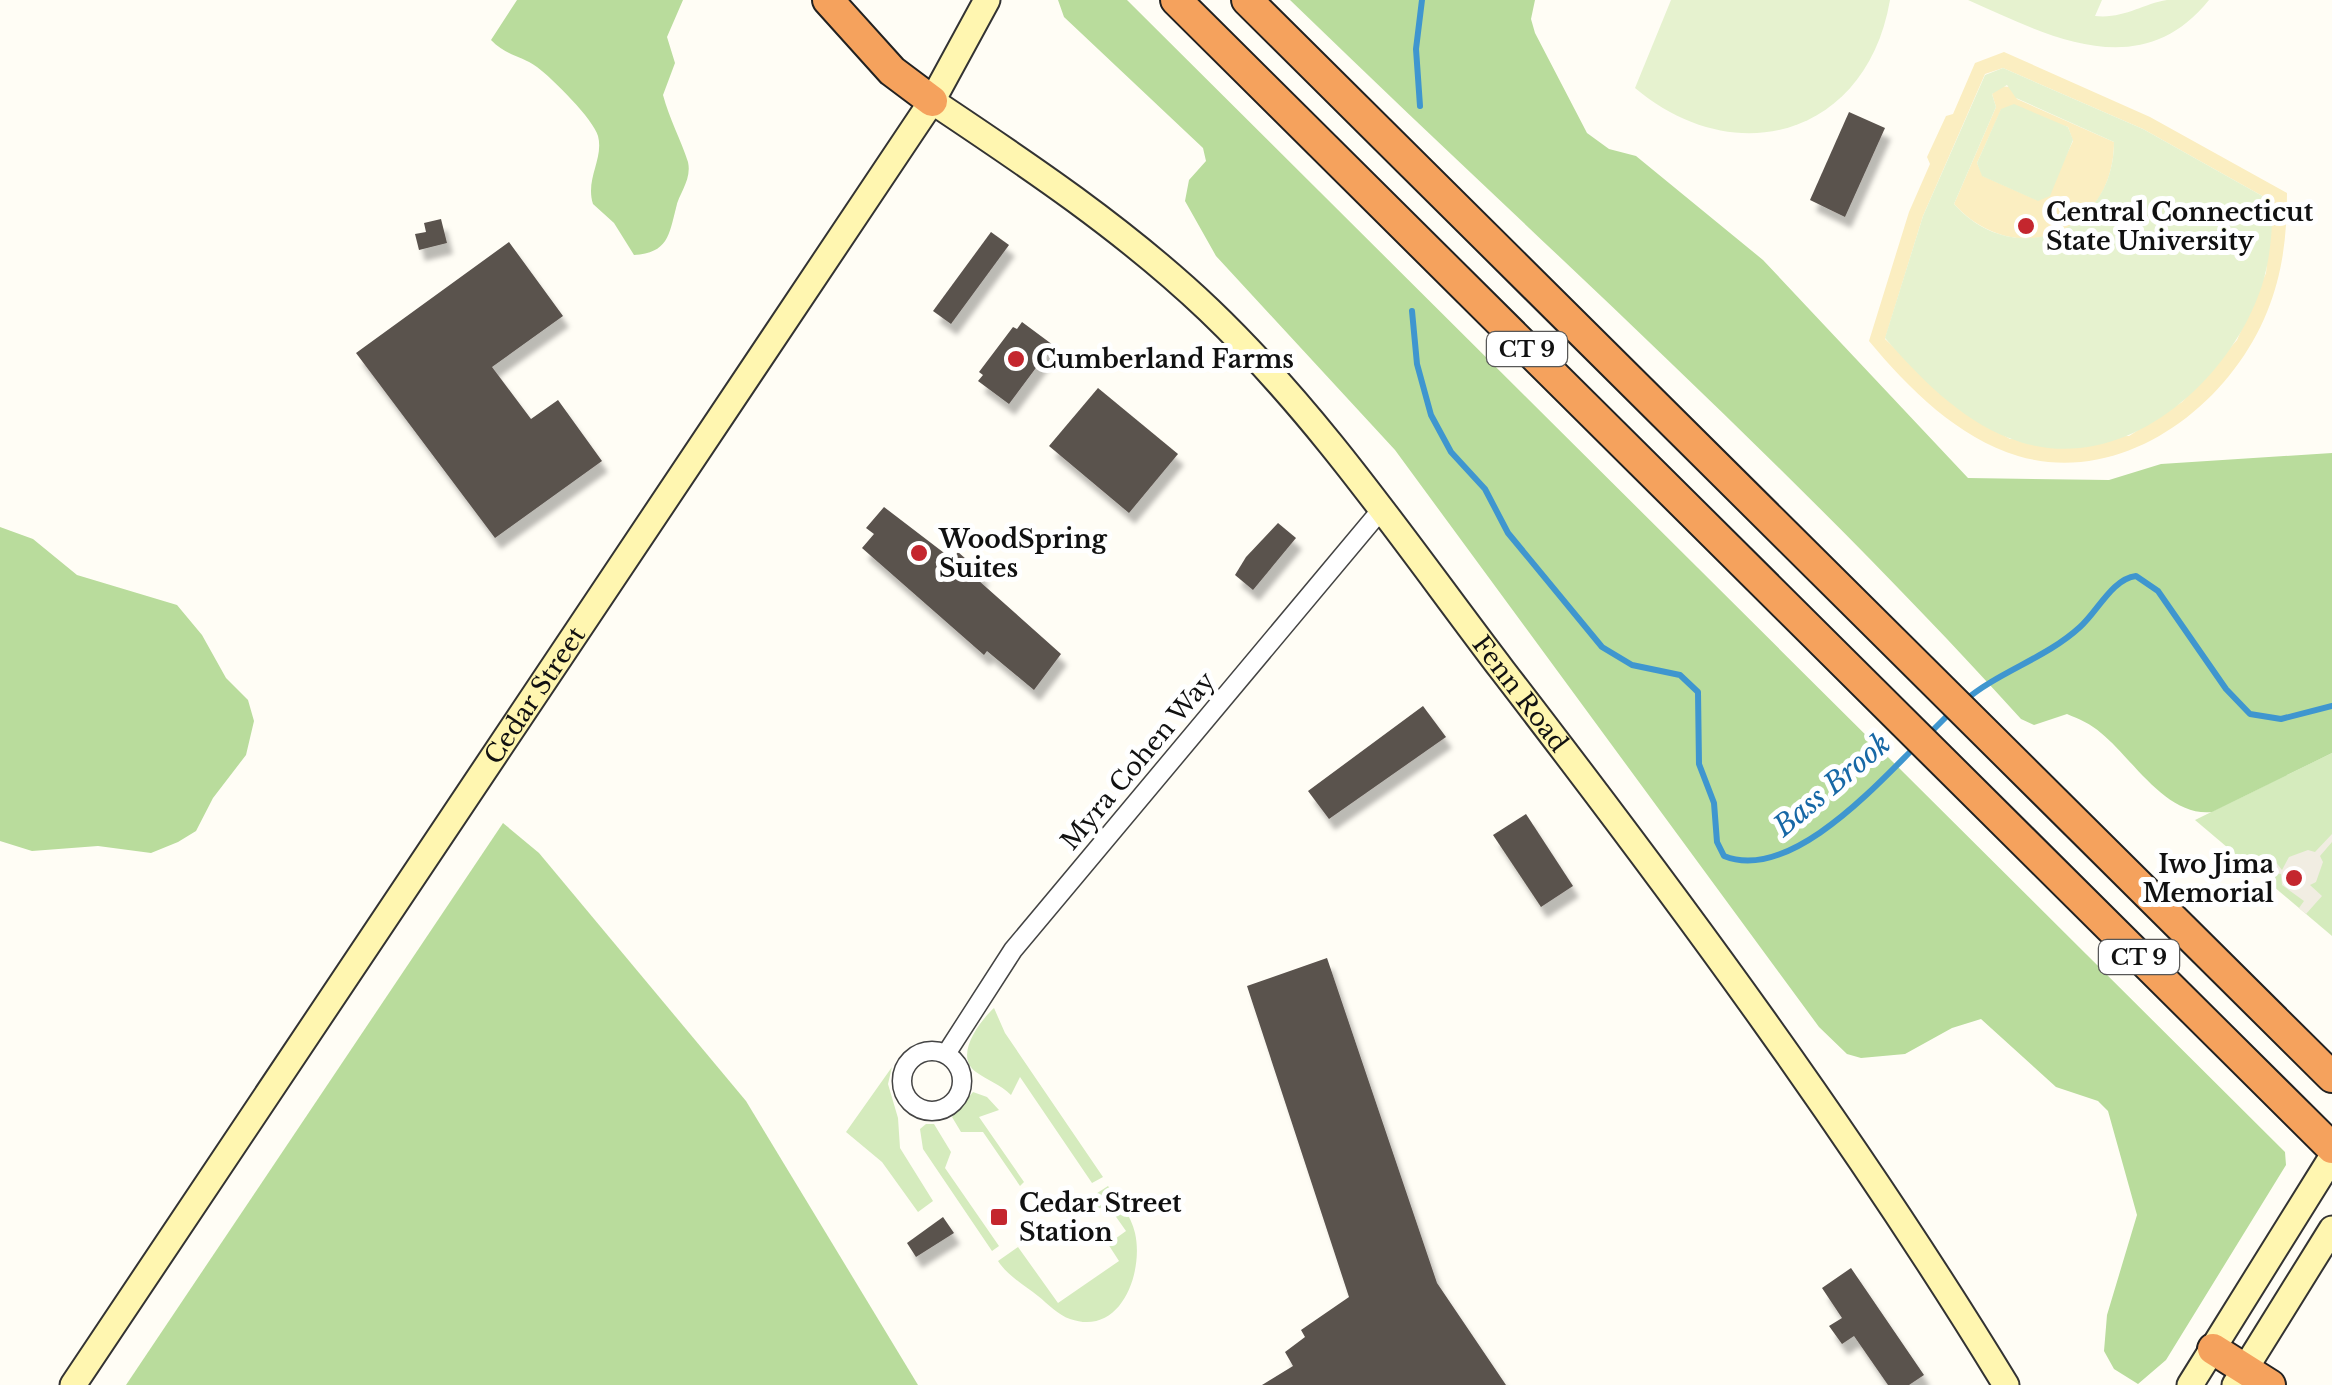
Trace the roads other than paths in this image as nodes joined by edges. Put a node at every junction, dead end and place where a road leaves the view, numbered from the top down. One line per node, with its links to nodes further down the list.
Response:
1 (828, 0): 5 (highway)
2 (988, 0): 5 (main road, Cedar Street)
3 (1176, 0): 9 (highway, CT 9)
4 (1247, 0): 8 (highway, CT 9)
5 (932, 101): 6 (main road, Fenn Road); 14 (main road, Cedar Street)
6 (1381, 510): 7 (street, Myra Cohen Way); 15 (main road, Fenn Road)
7 (946, 1054)
8 (2331, 1076)
9 (2332, 1148)
10 (2332, 1156): 12 (main road)
11 (2332, 1228): 13 (main road)
12 (2213, 1349): 13 (highway); 16 (main road)
13 (2250, 1380)
14 (73, 1385)
15 (2006, 1385)
16 (2190, 1385)

